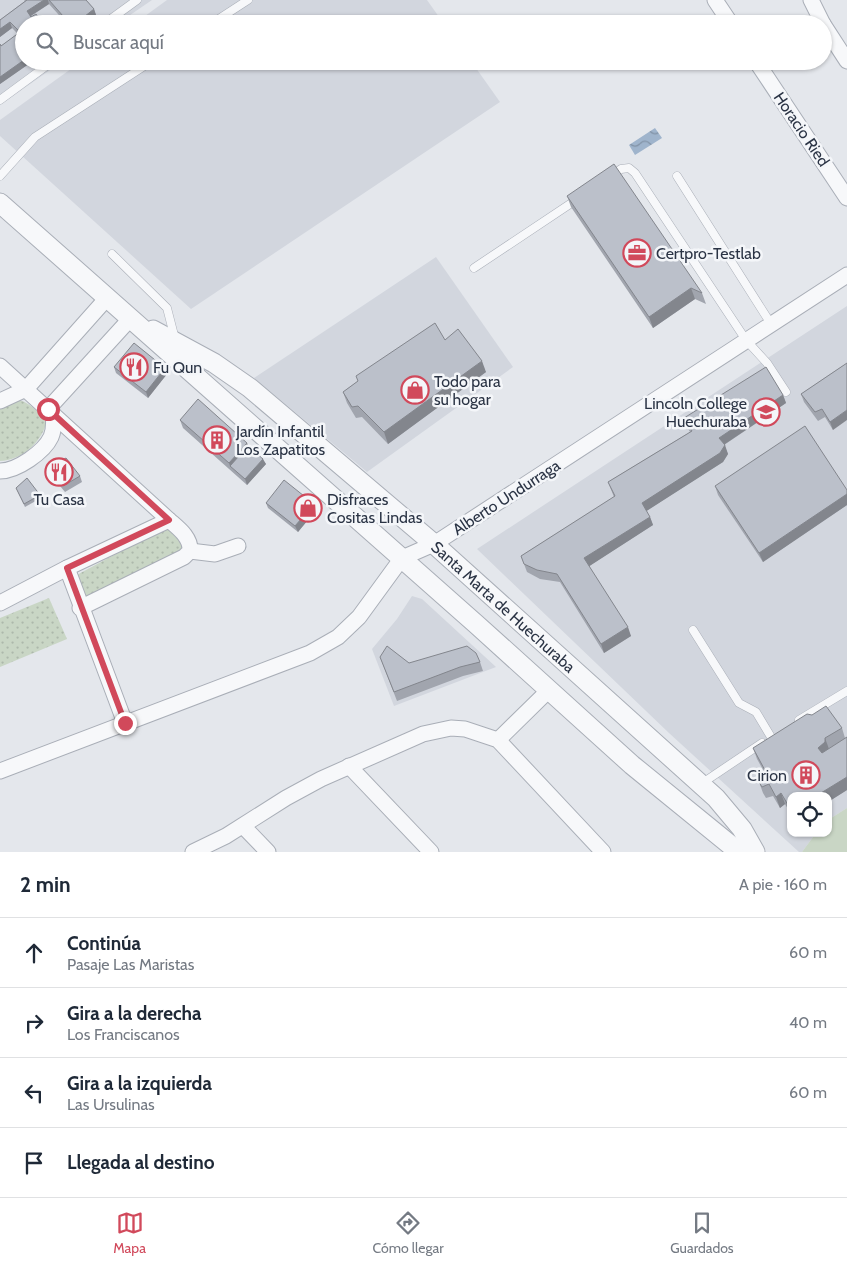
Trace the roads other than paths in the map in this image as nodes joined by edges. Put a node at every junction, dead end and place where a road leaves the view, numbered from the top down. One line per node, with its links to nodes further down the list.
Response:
1 (137, 0): 5 (lane)
2 (248, 0): 6 (lane)
3 (716, 0): 7 (street)
4 (811, 0): 8 (street)
5 (116, 15)
6 (225, 15)
7 (725, 15)
8 (818, 15)
9 (832, 38): 10 (street)
10 (847, 61)
11 (41, 70): 14 (lane)
12 (138, 70): 15 (lane)
13 (762, 70): 19 (street, Horacio Ried)
14 (0, 100)
15 (0, 176)
16 (677, 176): 26 (lane)
17 (605, 180): 27 (lane)
18 (589, 191): 22 (lane)
19 (847, 198)
20 (0, 203): 24 (street, Santa Marta de Huechuraba)
21 (112, 254): 28 (lane)
22 (474, 268)
23 (847, 275): 26 (street, Alberto Undurraga)
24 (107, 298): 25 (street, Santa Marta de Huechuraba); 30 (street)
25 (130, 319): 28 (street, Santa Marta de Huechuraba); 33 (street); 39 (street, Santa Marta de Huechuraba)
26 (771, 324): 27 (street, Alberto Undurraga)
27 (746, 340): 31 (lane); 36 (street, Alberto Undurraga)
28 (175, 341): 36 (street, Santa Marta de Huechuraba)
29 (0, 366): 30 (street)
30 (26, 389): 32 (street); 33 (street)
31 (786, 392)
32 (0, 401)
33 (51, 412): 34 (street); 35 (street)
34 (0, 471)
35 (169, 520): 38 (street); 40 (street)
36 (434, 544): 39 (street, Alberto Undurraga); 43 (street, Santa Marta de Huechuraba)
37 (238, 546): 38 (street)
38 (190, 551): 42 (street)
39 (402, 558): 45 (street, Santa Marta de Huechuraba); 48 (street)
40 (67, 568): 41 (street); 42 (street)
41 (0, 603)
42 (80, 608): 48 (street)
43 (522, 622): 45 (street); 55 (street, Santa Marta de Huechuraba)
44 (693, 630): 51 (lane)
45 (500, 646): 46 (street, Santa Marta de Huechuraba)
46 (549, 690): 52 (street, Santa Marta de Huechuraba); 61 (street, Santa Marta de Huechuraba)
47 (847, 691): 49 (lane)
48 (125, 723): 54 (street)
49 (788, 727)
50 (779, 732): 51 (lane)
51 (771, 737): 55 (lane)
52 (498, 740): 53 (street); 60 (street)
53 (349, 766): 56 (street); 59 (street)
54 (0, 771)
55 (701, 784): 62 (street, Santa Marta de Huechuraba)
56 (243, 826): 57 (street); 58 (street)
57 (193, 852)
58 (268, 852)
59 (431, 852)
60 (603, 852)
61 (739, 852)
62 (755, 852)

